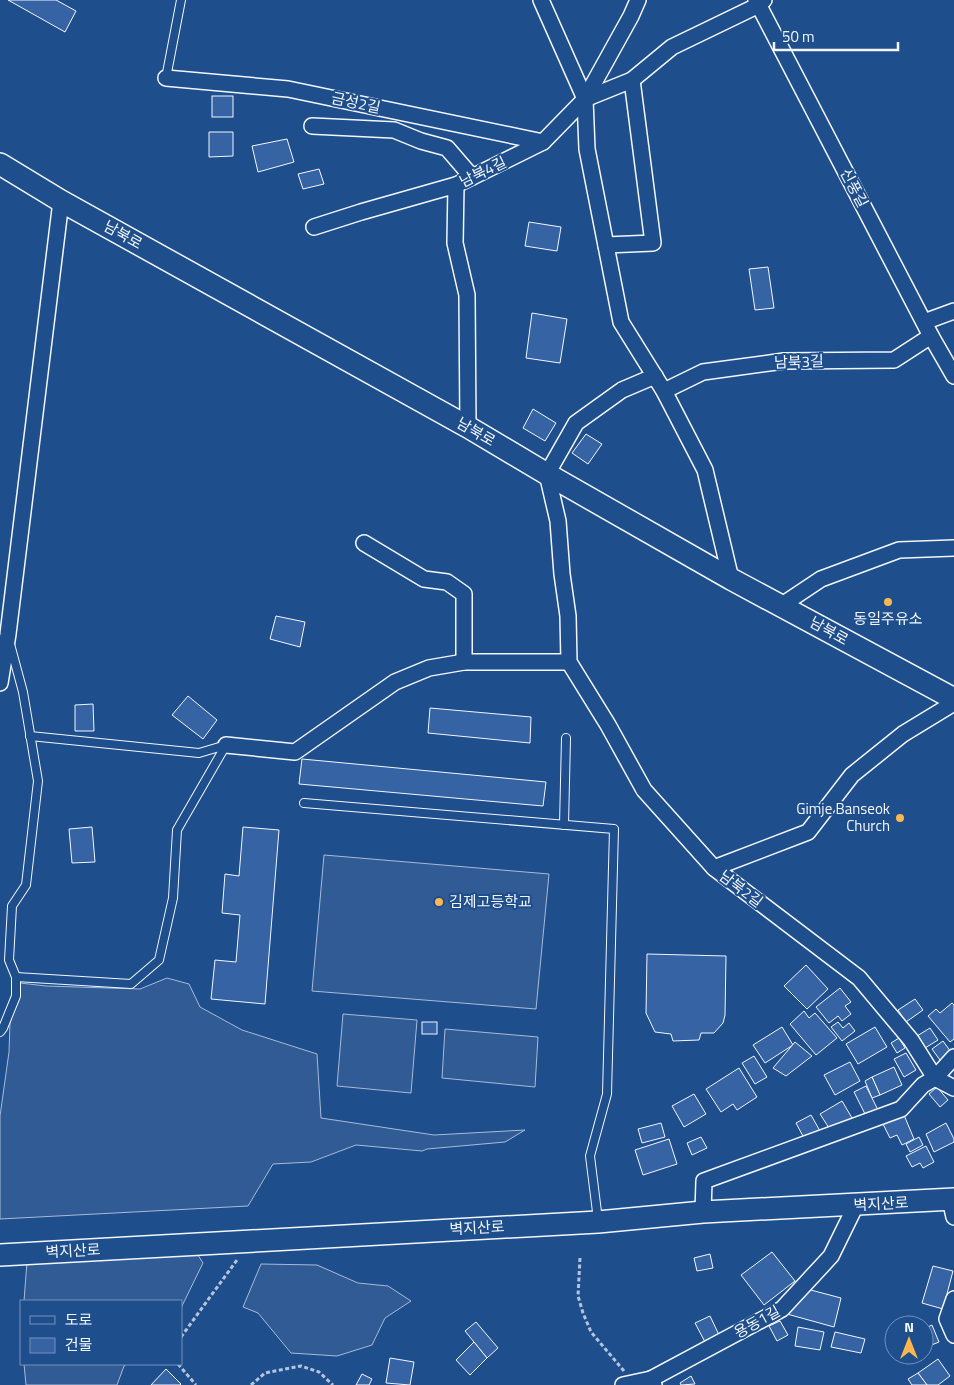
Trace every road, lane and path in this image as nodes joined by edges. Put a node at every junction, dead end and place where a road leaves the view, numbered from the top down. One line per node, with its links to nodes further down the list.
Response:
1 (181, 0): 5 (lane)
2 (541, 0): 7 (street)
3 (638, 0): 7 (street)
4 (760, 2): 6 (street, 남북4길); 17 (street, 신풍길)
5 (166, 78): 9 (street, 금성2길)
6 (632, 80): 7 (street, 남북4길); 15 (street)
7 (585, 99): 9 (street, 남북4길); 15 (street)
8 (312, 126): 11 (street)
9 (543, 142): 11 (street, 남북4길)
10 (0, 164): 13 (main road, 남북로)
11 (472, 177): 12 (street, 남북4길)
12 (456, 185): 14 (street, 남북4길); 21 (street)
13 (61, 201): 21 (main road, 남북로); 27 (street)
14 (314, 227)
15 (606, 245): 18 (street)
16 (954, 311): 17 (street, 남북3길)
17 (928, 329): 19 (street, 신풍길); 20 (street, 남북3길)
18 (655, 376): 20 (street); 22 (street)
19 (954, 376)
20 (664, 391): 25 (street)
21 (468, 427): 22 (main road, 남북로)
22 (547, 474): 25 (main road, 남북로); 29 (street)
23 (364, 543): 28 (street)
24 (954, 548): 26 (street)
25 (732, 579): 26 (main road, 남북로)
26 (782, 605): 31 (main road, 남북로)
27 (8, 634): 30 (street); 33 (lane)
28 (464, 662): 29 (street); 35 (street)
29 (569, 662): 38 (street)
30 (0, 683)
31 (954, 699)
32 (954, 703): 38 (street, 남북2길)
33 (30, 736): 35 (lane); 39 (lane)
34 (566, 738): 37 (lane)
35 (226, 746): 39 (lane)
36 (304, 803): 37 (lane)
37 (564, 825): 47 (lane)
38 (714, 868): 42 (street, 남북2길)
39 (16, 977): 40 (lane)
40 (0, 1032)
41 (954, 1057): 42 (street)
42 (935, 1078): 43 (street); 46 (street)
43 (954, 1088)
44 (856, 1205): 45 (main road, 벽지산로); 46 (main road, 벽지산로); 55 (street, 용동1길)
45 (953, 1205)
46 (703, 1212): 47 (main road, 벽지산로)
47 (598, 1222): 48 (main road, 벽지산로)
48 (250, 1241): 49 (main road, 벽지산로); 53 (path)
49 (0, 1255)
50 (580, 1258): 56 (path)
51 (954, 1299): 52 (street)
52 (954, 1335)
53 (182, 1336)
54 (179, 1365): 57 (path)
55 (653, 1382): 56 (street, 용동1길)
56 (629, 1384)
57 (196, 1385)
58 (251, 1385): 59 (path)
59 (333, 1385)

